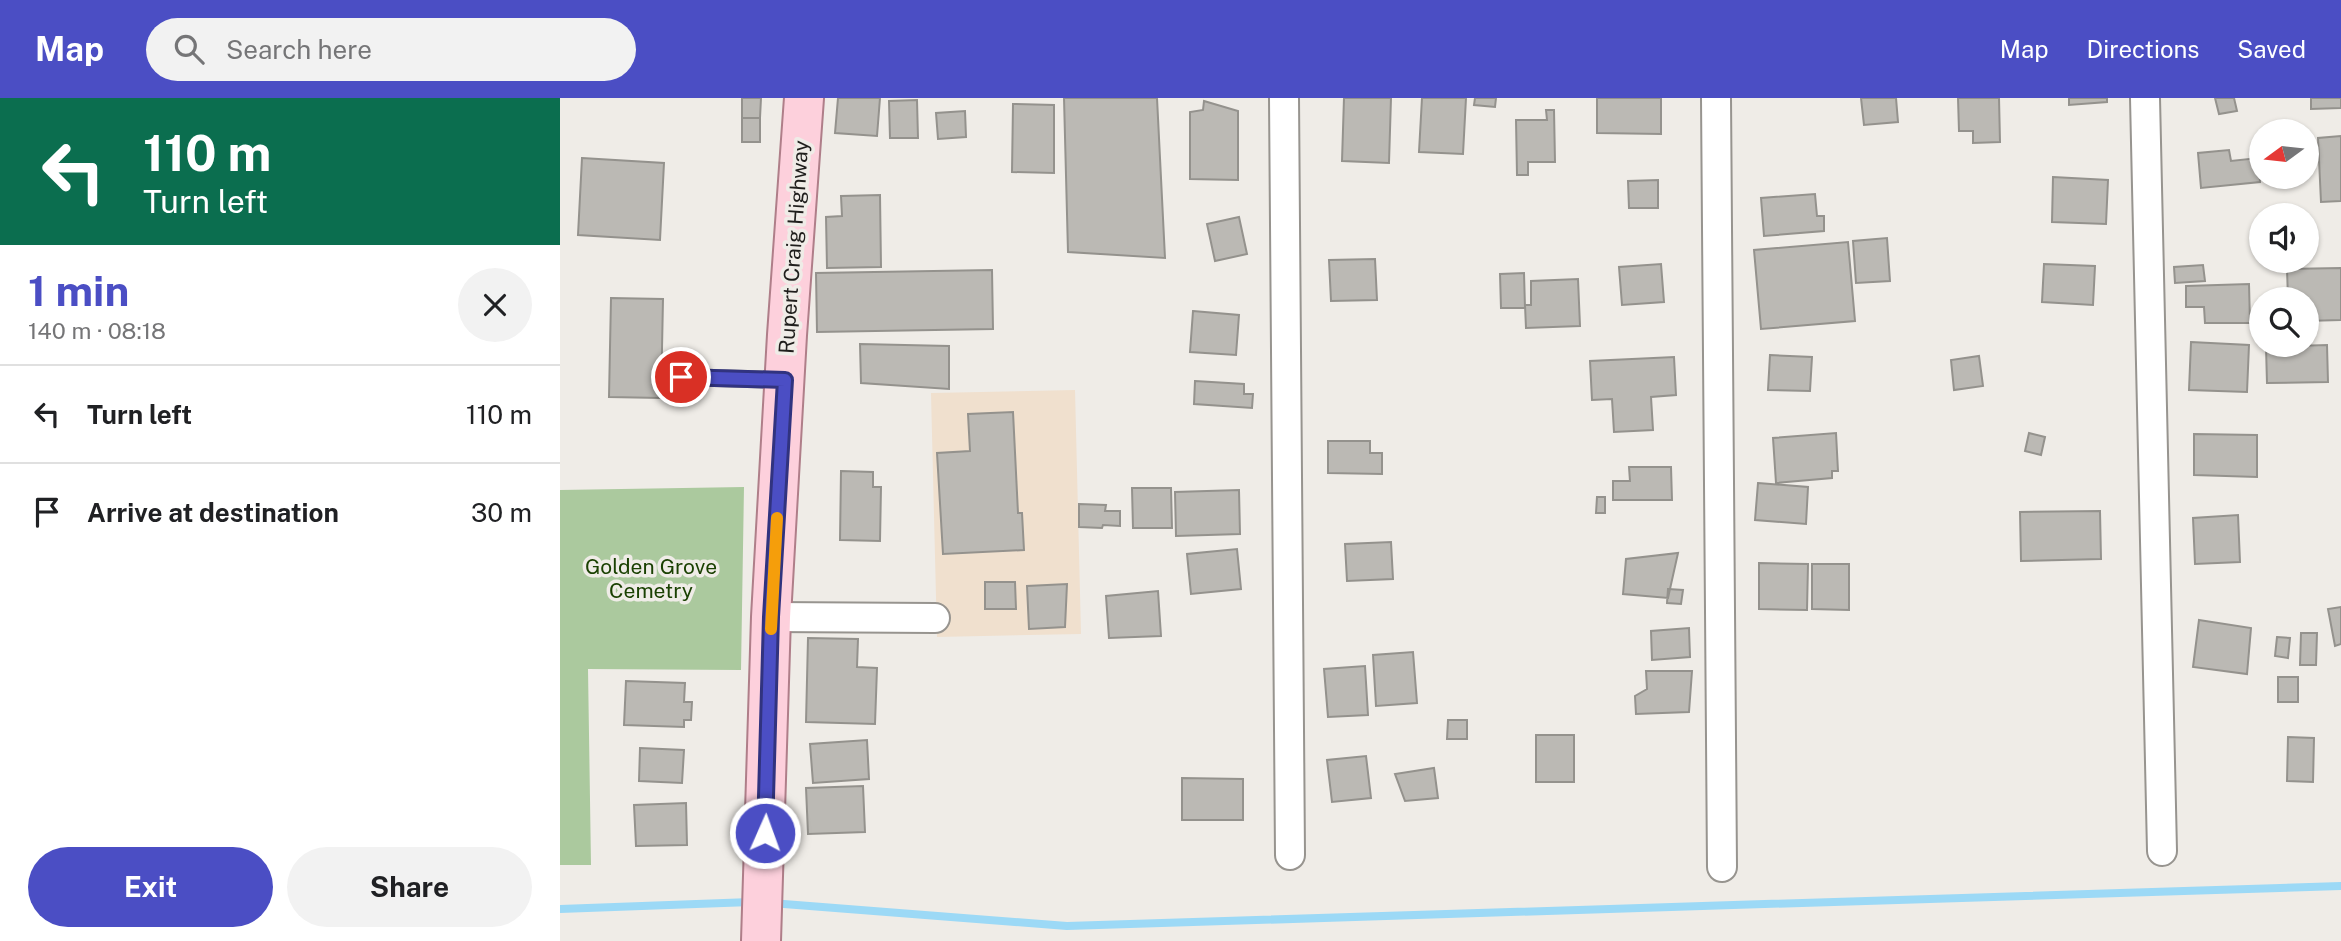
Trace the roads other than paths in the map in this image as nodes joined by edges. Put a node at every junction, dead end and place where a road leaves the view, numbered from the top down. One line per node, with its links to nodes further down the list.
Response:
1 (804, 98): 6 (main road, Rupert Craig Highway)
2 (1284, 98): 10 (street)
3 (1716, 98): 11 (street)
4 (2145, 98): 9 (street)
5 (681, 377): 6 (lane)
6 (785, 380): 7 (main road, Rupert Craig Highway)
7 (771, 617): 8 (street); 12 (main road, Rupert Craig Highway)
8 (935, 618)
9 (2162, 851)
10 (1290, 855)
11 (1722, 867)
12 (761, 939)

